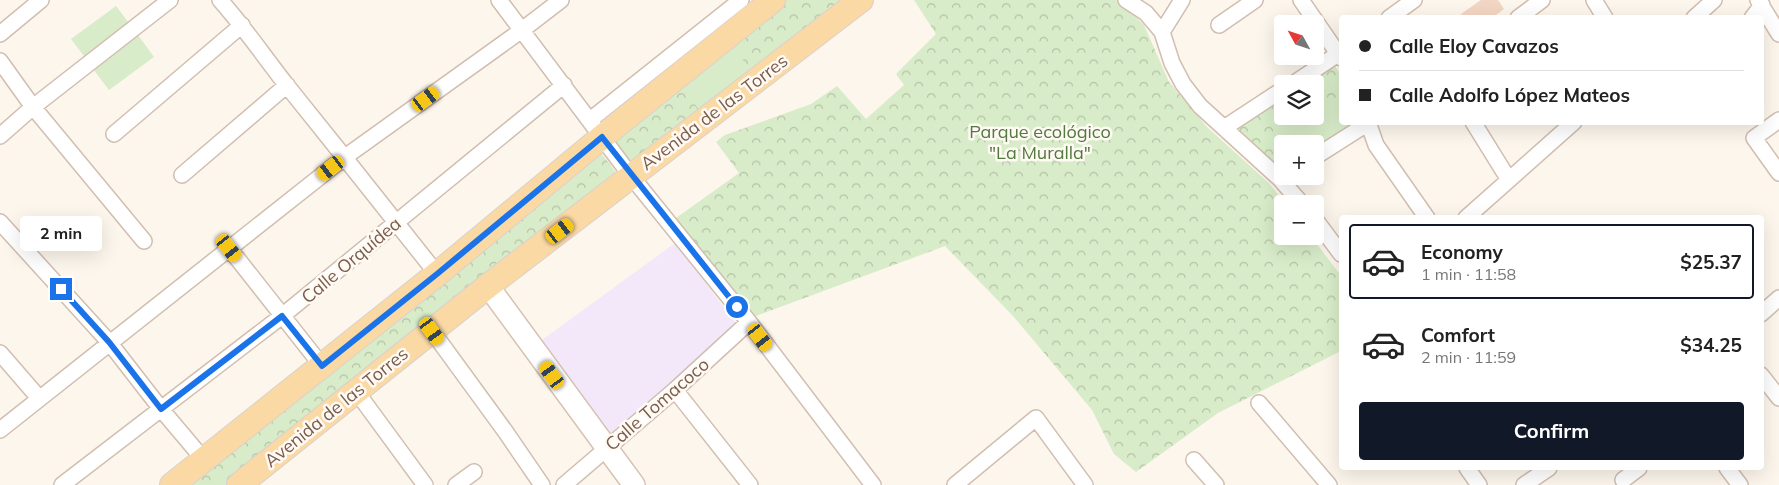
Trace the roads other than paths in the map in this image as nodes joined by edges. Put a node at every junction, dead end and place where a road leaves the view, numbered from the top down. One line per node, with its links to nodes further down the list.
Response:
1 (41, 0): 27 (street)
2 (170, 0): 36 (street)
3 (220, 0): 23 (street)
4 (499, 0): 25 (street)
5 (561, 0): 25 (street)
6 (741, 0): 42 (street)
7 (773, 0): 42 (main road)
8 (861, 0): 51 (main road, Avenida de las Torres)
9 (1126, 0): 26 (street)
10 (1182, 0): 26 (street)
11 (1255, 0): 24 (street)
12 (1301, 0): 29 (street)
13 (1414, 0): 18 (street)
14 (1542, 0): 19 (street)
15 (1594, 0): 20 (street)
16 (1714, 0): 21 (street)
17 (1760, 3): 22 (street); 28 (street)
18 (1393, 15)
19 (1522, 15)
20 (1603, 15)
21 (1697, 15)
22 (1754, 15)
23 (242, 25): 33 (street); 44 (street)
24 (1219, 25)
25 (522, 30): 34 (street); 47 (street)
26 (1162, 32): 43 (street)
27 (0, 34)
28 (1779, 34)
29 (1339, 53)
30 (1339, 55): 32 (street)
31 (0, 61): 36 (street)
32 (1307, 75)
33 (287, 85): 47 (street); 50 (street)
34 (564, 85): 42 (street); 56 (street, Calle Orquídea)
35 (1274, 95): 43 (street)
36 (33, 107): 45 (street); 58 (street)
37 (1779, 120): 49 (street)
38 (1366, 125): 46 (street)
39 (1370, 125): 53 (street)
40 (1475, 125): 52 (street)
41 (1571, 125): 52 (street)
42 (596, 128): 51 (street); 61 (main road)
43 (1224, 128): 48 (street)
44 (114, 134)
45 (0, 136)
46 (1324, 152)
47 (345, 156): 56 (street); 59 (street)
48 (1274, 170)
49 (1779, 172)
50 (182, 175)
51 (631, 176): 62 (main road, Avenida de las Torres); 66 (street)
52 (1509, 180): 54 (street)
53 (1425, 215)
54 (1469, 215)
55 (0, 222): 68 (street)
56 (396, 222): 61 (street); 65 (street, Calle Orquídea)
57 (1324, 231): 60 (street)
58 (144, 241)
59 (229, 248): 65 (street); 68 (street)
60 (1339, 251)
61 (437, 274): 70 (main road)
62 (488, 286): 67 (main road, Avenida de las Torres); 79 (street)
63 (1779, 298): 64 (street)
64 (1764, 311)
65 (282, 316): 70 (street); 77 (street, Calle Orquídea)
66 (749, 322): 72 (street, Calle Tomacoco); 99 (street)
67 (432, 331): 73 (main road, Avenida de las Torres); 95 (street)
68 (109, 342): 74 (street); 77 (street)
69 (0, 353): 74 (street)
70 (322, 366): 80 (main road)
71 (1764, 379): 75 (street)
72 (675, 390): 79 (street, Calle Tomacoco); 98 (street)
73 (356, 391): 92 (main road, Avenida de las Torres); 93 (street)
74 (39, 398): 78 (street)
75 (1779, 398)
76 (1259, 403): 89 (street)
77 (161, 409): 80 (street); 90 (street, Calle Orquídea)
78 (0, 430)
79 (606, 449): 96 (street, Calle Tomacoco); 97 (street)
80 (204, 460): 91 (main road)
81 (1194, 460): 101 (street)
82 (1468, 470): 102 (street)
83 (1546, 470): 103 (street)
84 (1637, 470): 87 (street)
85 (1729, 470): 104 (street)
86 (474, 472): 94 (street)
87 (1623, 480)
88 (960, 484): 100 (street)
89 (1326, 484)
90 (62, 485)
91 (172, 485)
92 (239, 485)
93 (425, 485)
94 (456, 485)
95 (542, 485)
96 (564, 485)
97 (634, 485)
98 (750, 485)
99 (873, 485)
100 (1085, 485)
101 (1216, 485)
102 (1479, 485)
103 (1524, 485)
104 (1740, 485)

